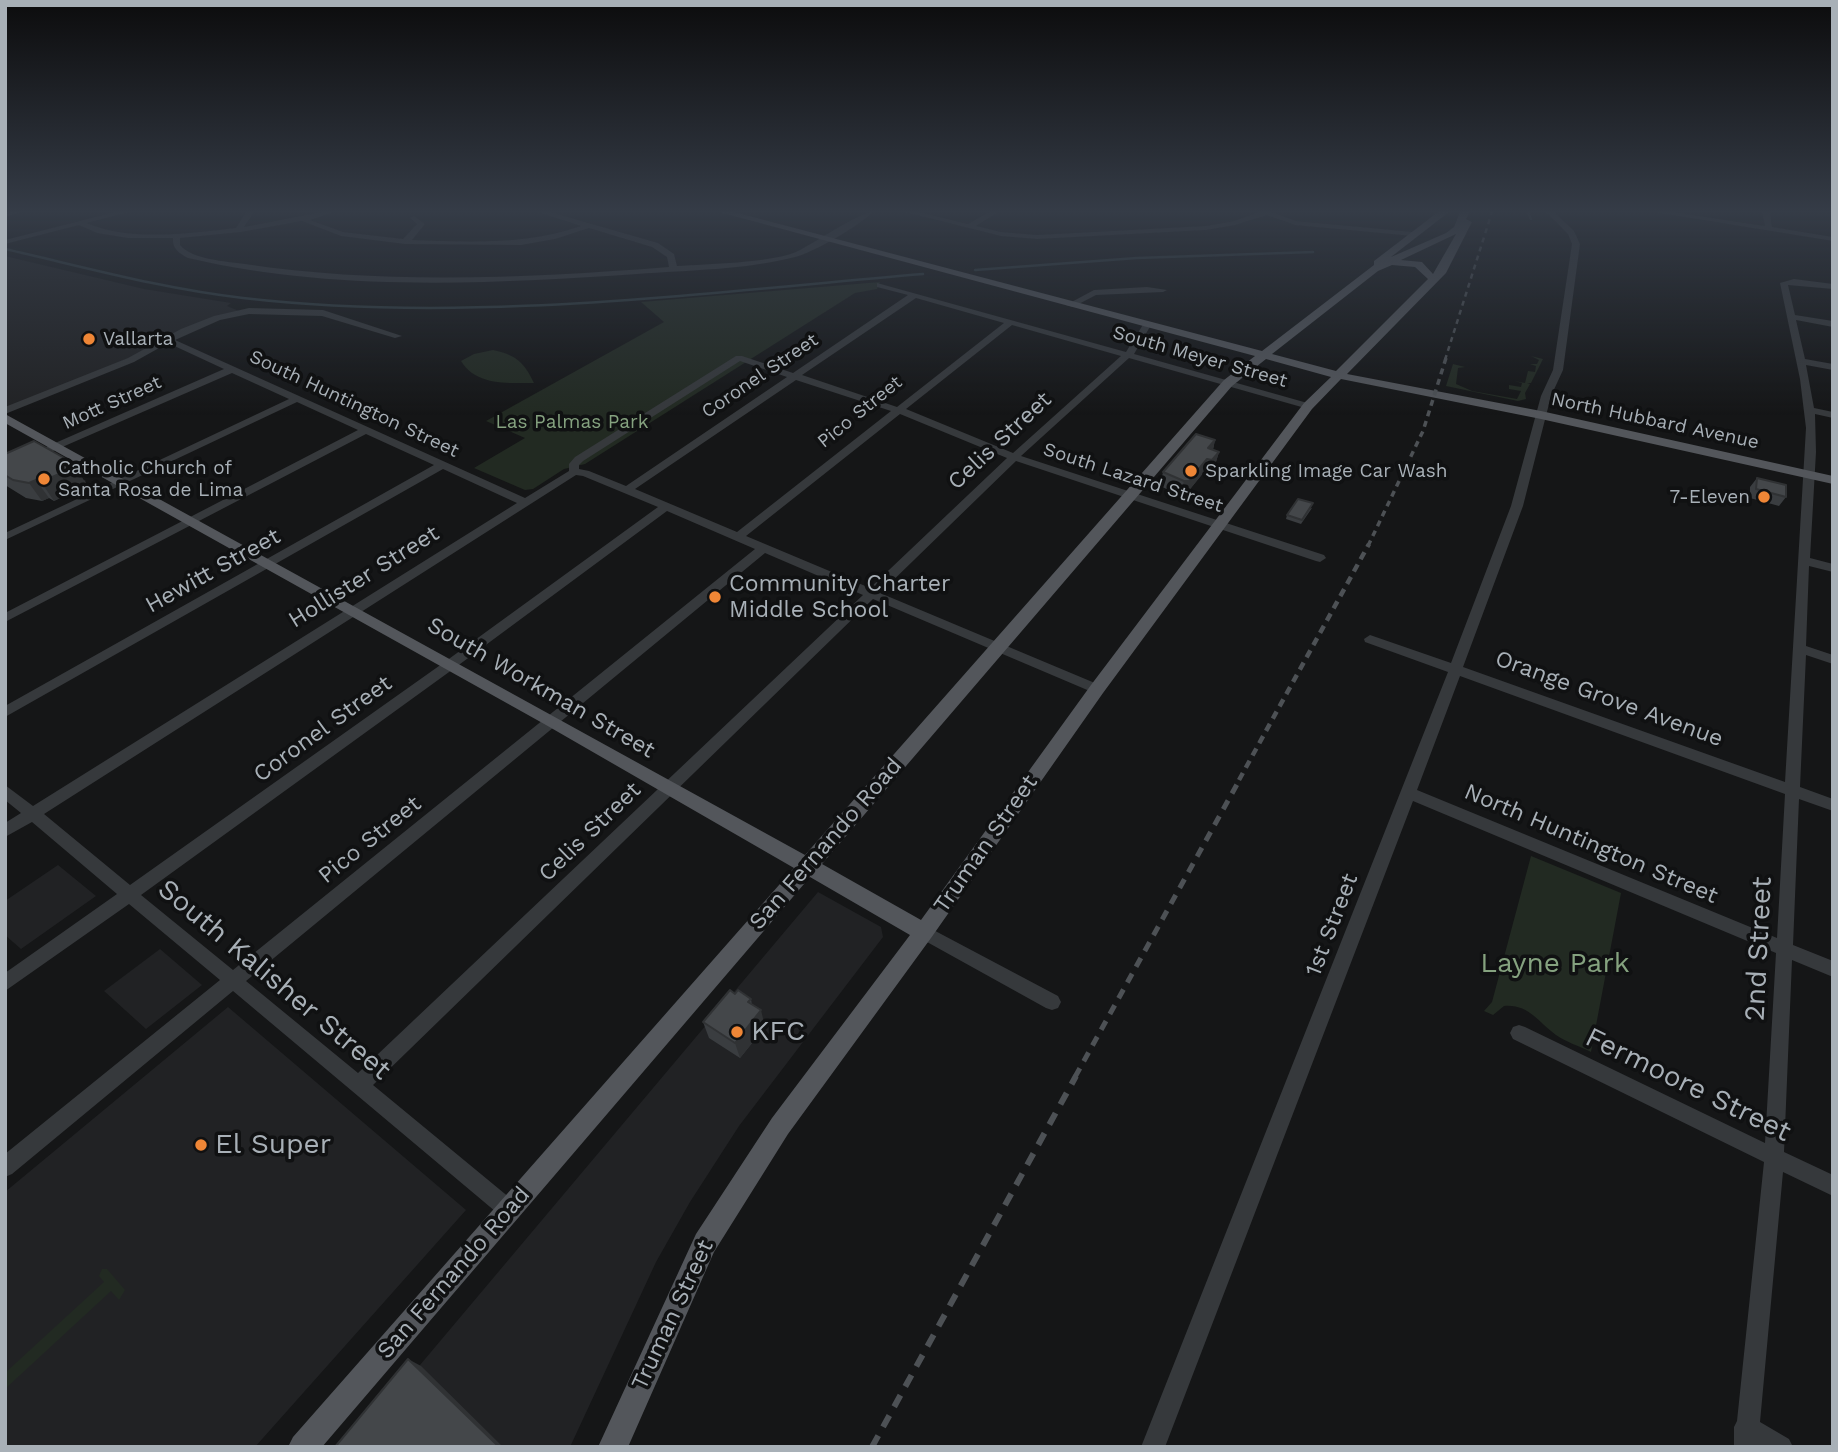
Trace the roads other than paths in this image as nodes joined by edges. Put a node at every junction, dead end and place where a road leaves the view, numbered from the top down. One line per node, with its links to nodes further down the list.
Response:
1 (976, 280): 9 (main road, North Hubbard Avenue)
2 (1360, 280): 17 (main road, San Fernando Road)
3 (1571, 280): 30 (street, 1st Street)
4 (1428, 281): 22 (main road, Truman Street)
5 (880, 285): 8 (street, South Meyer Street)
6 (1833, 287): 10 (street, 2nd Street)
7 (1163, 290): 9 (street)
8 (914, 295): 11 (street, South Meyer Street); 23 (street, Coronel Street)
9 (1070, 305): 13 (main road, North Hubbard Avenue)
10 (1792, 317): 12 (street); 19 (street, 2nd Street)
11 (1010, 322): 16 (street, South Meyer Street); 27 (street, Pico Street)
12 (1833, 324)
13 (1147, 325): 16 (street, Celis Street); 17 (main road, North Hubbard Avenue)
14 (398, 336): 15 (street)
15 (168, 340): 21 (street, South Huntington Street); 29 (street)
16 (1127, 354): 24 (street, South Meyer Street); 35 (street, Celis Street)
17 (1262, 355): 22 (main road, North Hubbard Avenue); 24 (main road, San Fernando Road)
18 (739, 358): 23 (street, South Lazard Street); 38 (street, Hollister Street)
19 (1800, 361): 20 (street); 28 (street, 2nd Street)
20 (1833, 367)
21 (232, 369): 25 (street, South Huntington Street); 34 (street, Mott Street)
22 (1339, 373): 26 (main road, Truman Street); 30 (main road, North Hubbard Avenue)
23 (795, 376): 27 (street, South Lazard Street); 42 (street, Coronel Street)
24 (1228, 383): 26 (street, South Meyer Street); 43 (main road, San Fernando Road)
25 (296, 398): 33 (street, South Huntington Street); 41 (street)
26 (1308, 406): 47 (main road, Truman Street)
27 (896, 410): 35 (street, South Lazard Street); 49 (street, Pico Street)
28 (1808, 410): 31 (street); 39 (street, 2nd Street)
29 (5, 411)
30 (1541, 415): 39 (main road, North Hubbard Avenue); 63 (street, 1st Street)
31 (1833, 415)
32 (5, 418): 34 (main road, South Workman Street)
33 (366, 430): 36 (street, South Huntington Street); 46 (street)
34 (57, 446): 37 (street, Mott Street); 41 (main road, South Workman Street)
35 (1014, 457): 43 (street, South Lazard Street); 55 (street, Celis Street)
36 (442, 465): 44 (street, South Huntington Street); 53 (street, Hewitt Street)
37 (5, 469)
38 (574, 472): 42 (street); 44 (street, Hollister Street)
39 (1808, 475): 40 (main road, North Hubbard Avenue); 52 (street, 2nd Street)
40 (1833, 480)
41 (121, 482): 46 (main road, South Workman Street); 48 (street)
42 (627, 490): 45 (street)
43 (1130, 494): 47 (street, South Lazard Street); 59 (main road, San Fernando Road)
44 (524, 502): 56 (street, Hollister Street)
45 (665, 507): 49 (street); 62 (street, Coronel Street)
46 (192, 521): 53 (main road, South Workman Street); 57 (street)
47 (1219, 524): 51 (street, South Lazard Street); 64 (main road, Truman Street)
48 (5, 537)
49 (738, 537): 50 (street)
50 (763, 548): 55 (street); 66 (street, Pico Street)
51 (1320, 558)
52 (1806, 561): 54 (street); 60 (street, 2nd Street)
53 (269, 564): 56 (main road, South Workman Street); 65 (street, Hewitt Street)
54 (1833, 568)
55 (873, 594): 59 (street); 67 (street, Celis Street)
56 (354, 610): 62 (main road, South Workman Street); 72 (street, Hollister Street)
57 (5, 618)
58 (1370, 639): 63 (street, Orange Grove Avenue)
59 (997, 646): 64 (street); 74 (main road, San Fernando Road)
60 (1801, 649): 61 (street); 68 (street, 2nd Street)
61 (1833, 660)
62 (451, 664): 66 (main road, South Workman Street); 75 (street, Coronel Street)
63 (1456, 668): 68 (street, Orange Grove Avenue); 70 (street, 1st Street)
64 (1097, 689): 76 (main road, Truman Street)
65 (5, 712)
66 (552, 721): 67 (main road, South Workman Street); 79 (street, Pico Street)
67 (669, 788): 74 (main road, South Workman Street); 83 (street, Celis Street)
68 (1793, 790): 71 (street, Orange Grove Avenue); 77 (street, 2nd Street)
69 (5, 791): 72 (street, South Kalisher Street)
70 (1409, 793): 77 (street, North Huntington Street); 91 (street, 1st Street)
71 (1833, 804)
72 (33, 814): 73 (street, Hollister Street); 75 (street, South Kalisher Street)
73 (5, 831)
74 (807, 866): 76 (main road, South Workman Street); 87 (main road, San Fernando Road)
75 (131, 895): 79 (street, South Kalisher Street); 80 (street, Coronel Street)
76 (924, 932): 81 (street, South Workman Street); 90 (main road, Truman Street)
77 (1785, 950): 78 (street, North Huntington Street); 84 (street, 2nd Street)
78 (1833, 970)
79 (234, 980): 83 (street, South Kalisher Street); 85 (street, Pico Street)
80 (5, 983)
81 (1052, 1002)
82 (1519, 1033): 84 (street, Fermoore Street)
83 (360, 1084): 87 (street, South Kalisher Street)
84 (1774, 1158): 86 (street, Fermoore Street); 88 (street, 2nd Street)
85 (5, 1167)
86 (1833, 1186)
87 (509, 1210): 89 (main road, San Fernando Road)
88 (1746, 1437): 92 (street)
89 (303, 1447)
90 (613, 1447)
91 (1153, 1447)
92 (1781, 1447)

